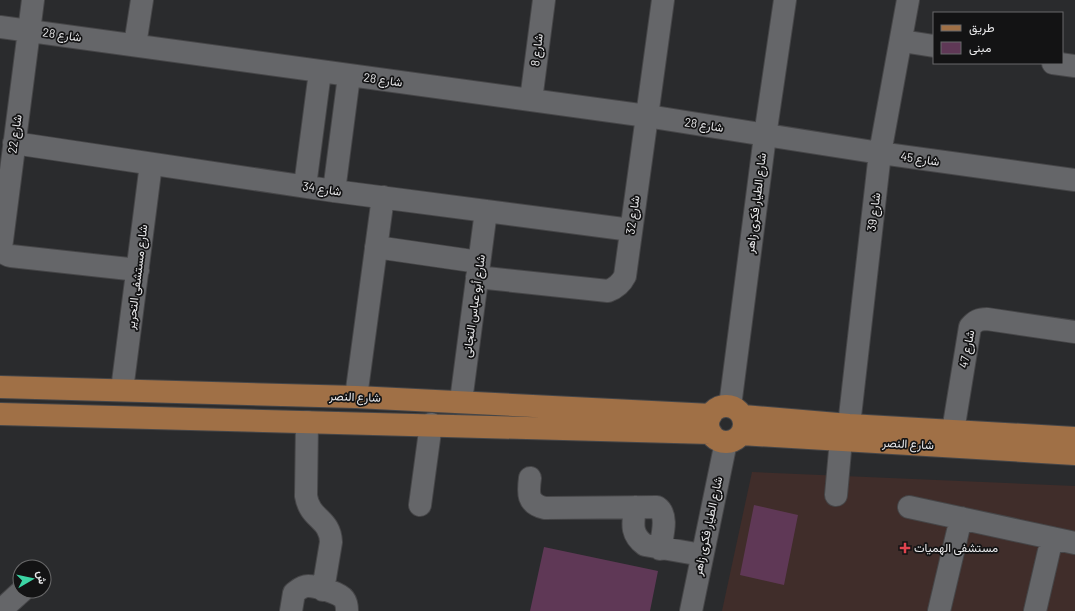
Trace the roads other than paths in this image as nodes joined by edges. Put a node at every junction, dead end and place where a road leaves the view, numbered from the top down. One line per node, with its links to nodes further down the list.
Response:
1 (33, 0): 8 (street, شارع 22)
2 (142, 0): 10 (street)
3 (544, 0): 16 (street, شارع 8)
4 (663, 0): 17 (street, شارع 32)
5 (785, 0): 18 (street, شارع الطيار فكرى زاهر)
6 (908, 0): 9 (street, شارع 39)
7 (0, 27): 8 (street, شارع 28)
8 (29, 31): 10 (street, شارع 28); 19 (street, شارع 22)
9 (902, 41): 11 (street); 20 (street, شارع 39)
10 (135, 45): 14 (street, شارع 28)
11 (933, 46)
12 (1060, 64): 13 (street)
13 (1075, 66)
14 (320, 72): 15 (street, شارع 28); 23 (street)
15 (350, 76): 16 (street, شارع 28); 24 (street)
16 (531, 100): 17 (street, شارع 28)
17 (647, 116): 18 (street, شارع 28); 27 (street, شارع 32)
18 (765, 136): 20 (street, شارع 45); 41 (street, شارع الطيار فكرى زاهر)
19 (14, 143): 21 (street, شارع 34); 30 (street, شارع 22)
20 (880, 154): 22 (street, شارع 45); 43 (street, شارع 39)
21 (151, 164): 23 (street, شارع 34); 30 (street, شارع مستشفى التحرير)
22 (1075, 180)
23 (305, 186): 24 (street, شارع 34)
24 (334, 191): 25 (street, شارع 34)
25 (383, 197): 26 (street, شارع 34); 28 (street)
26 (486, 211): 27 (street, شارع 34); 29 (street, شارع أبو عباس التجانى)
27 (631, 230): 29 (street, شارع 32)
28 (376, 247): 29 (street, شارع 32); 35 (street)
29 (478, 269): 36 (street, شارع أبو عباس التجانى)
30 (138, 270): 33 (street, شارع مستشفى التحرير)
31 (1075, 332): 42 (street, شارع 47)
32 (0, 387): 33 (main road, شارع النصر)
33 (122, 390): 34 (main road, شارع النصر)
34 (257, 394): 35 (main road, شارع النصر); 38 (main road)
35 (356, 397): 36 (main road, شارع النصر)
36 (461, 401): 41 (main road, شارع النصر)
37 (0, 414): 38 (main road, شارع النصر)
38 (256, 421): 39 (main road, شارع النصر)
39 (306, 422): 40 (main road, شارع النصر); 56 (street)
40 (431, 424): 41 (main road, شارع النصر); 48 (street)
41 (727, 424): 43 (main road, شارع النصر); 55 (street, شارع الطيار فكرى زاهر)
42 (953, 431): 43 (main road, شارع النصر); 44 (main road, شارع النصر)
43 (845, 433): 45 (main road, شارع النصر); 47 (street, شارع 39)
44 (1075, 438)
45 (1075, 454)
46 (530, 478): 49 (street)
47 (836, 495)
48 (420, 505)
49 (635, 507): 54 (street); 54 (street)
50 (909, 507): 51 (street)
51 (961, 518): 52 (street); 62 (street)
52 (1052, 538): 53 (street); 63 (street)
53 (1075, 543)
54 (660, 548): 55 (street)
55 (702, 555): 61 (street, شارع الطيار فكرى زاهر)
56 (323, 590): 59 (street); 60 (street)
57 (13, 599): 58 (street)
58 (0, 611)
59 (291, 611)
60 (347, 611)
61 (693, 611)
62 (939, 611)
63 (1035, 611)

